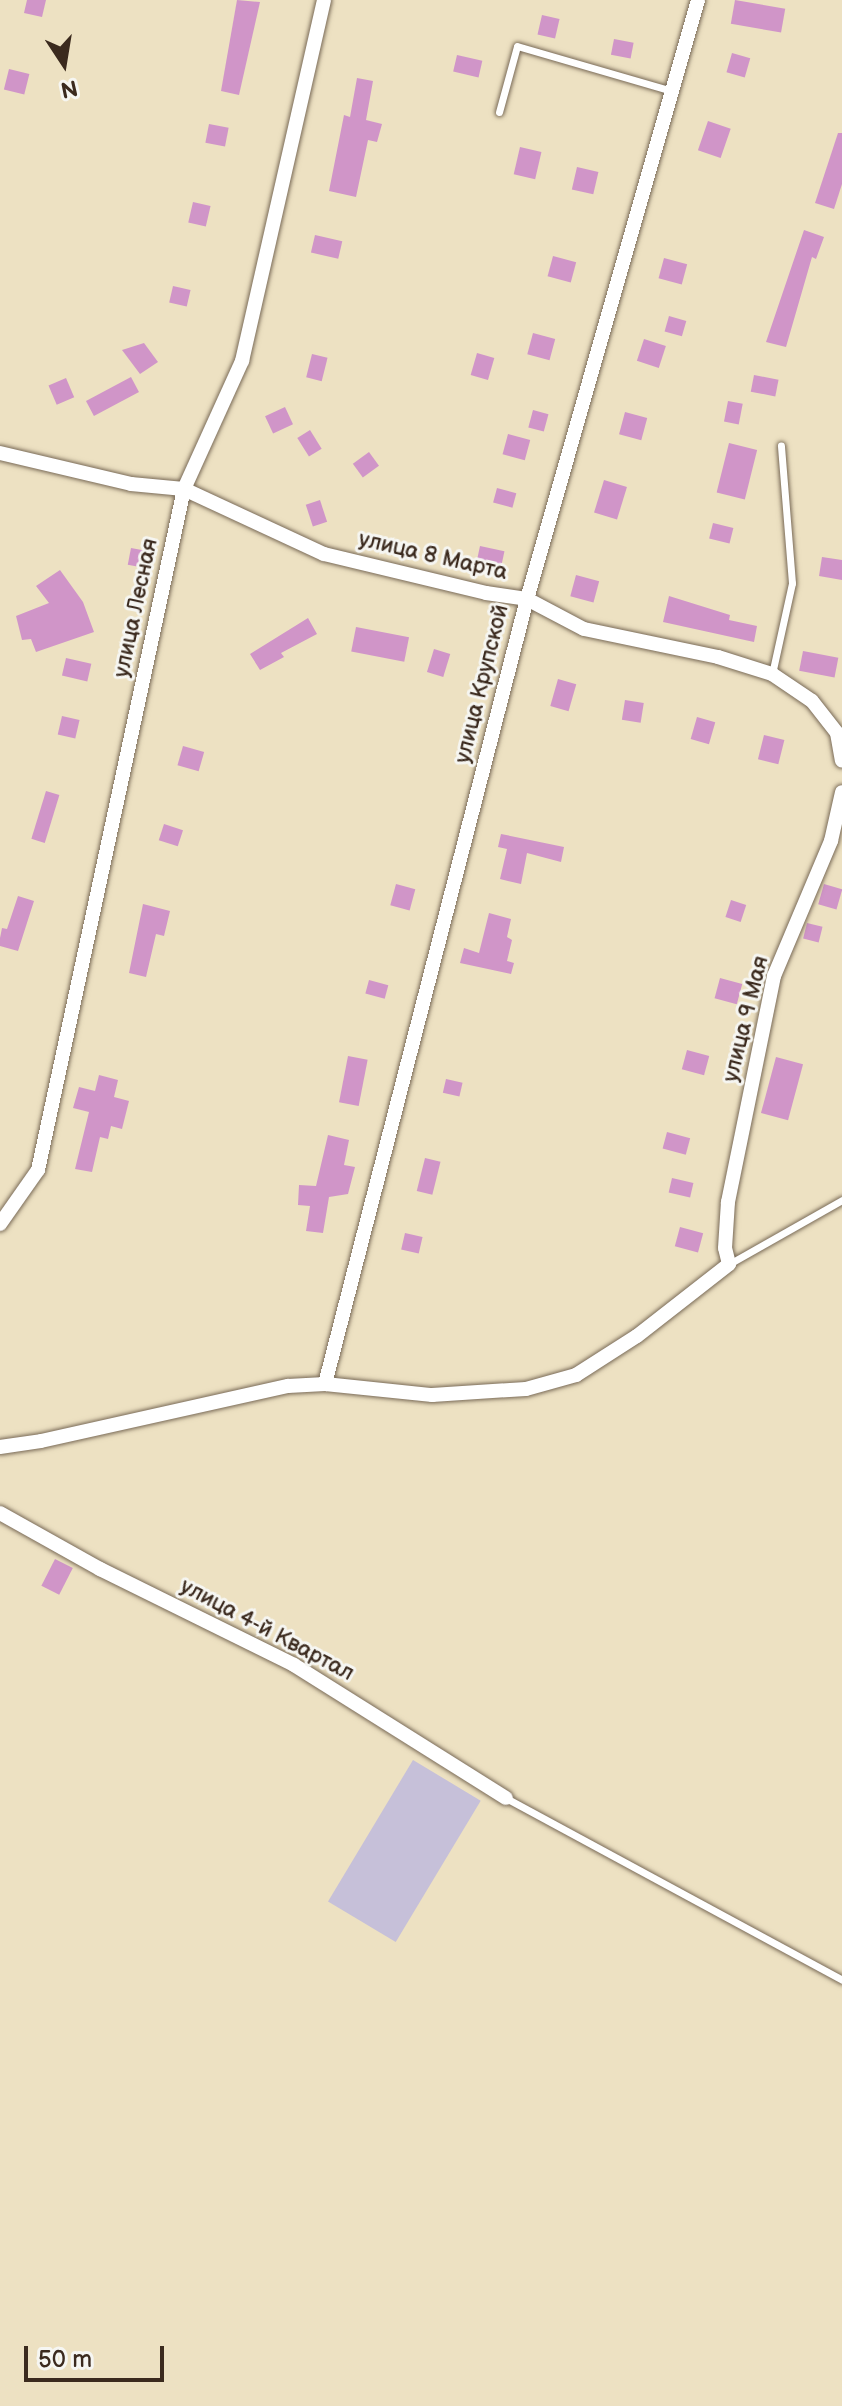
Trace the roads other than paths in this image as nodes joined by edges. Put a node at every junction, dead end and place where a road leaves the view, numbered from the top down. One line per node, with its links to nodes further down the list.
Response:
1 (324, 0): 7 (street, улица Лесная)
2 (698, 0): 3 (street, улица Крупской)
3 (674, 91): 4 (lane); 8 (street, улица Крупской)
4 (499, 112)
5 (781, 445): 9 (lane)
6 (0, 453): 7 (street, улица 8 Марта)
7 (184, 489): 8 (street, улица 8 Марта); 13 (street, улица Лесная)
8 (527, 599): 9 (street, улица 8 Марта); 15 (street, улица Крупской)
9 (772, 674): 10 (street, улица 8 Марта)
10 (842, 761)
11 (842, 792): 14 (street, улица 9 Мая)
12 (842, 1200): 14 (lane)
13 (0, 1224)
14 (729, 1264): 15 (street)
15 (325, 1384): 16 (street)
16 (0, 1447)
17 (0, 1513): 18 (street, улица 4-й Квартал)
18 (506, 1798): 19 (lane)
19 (842, 1980)

